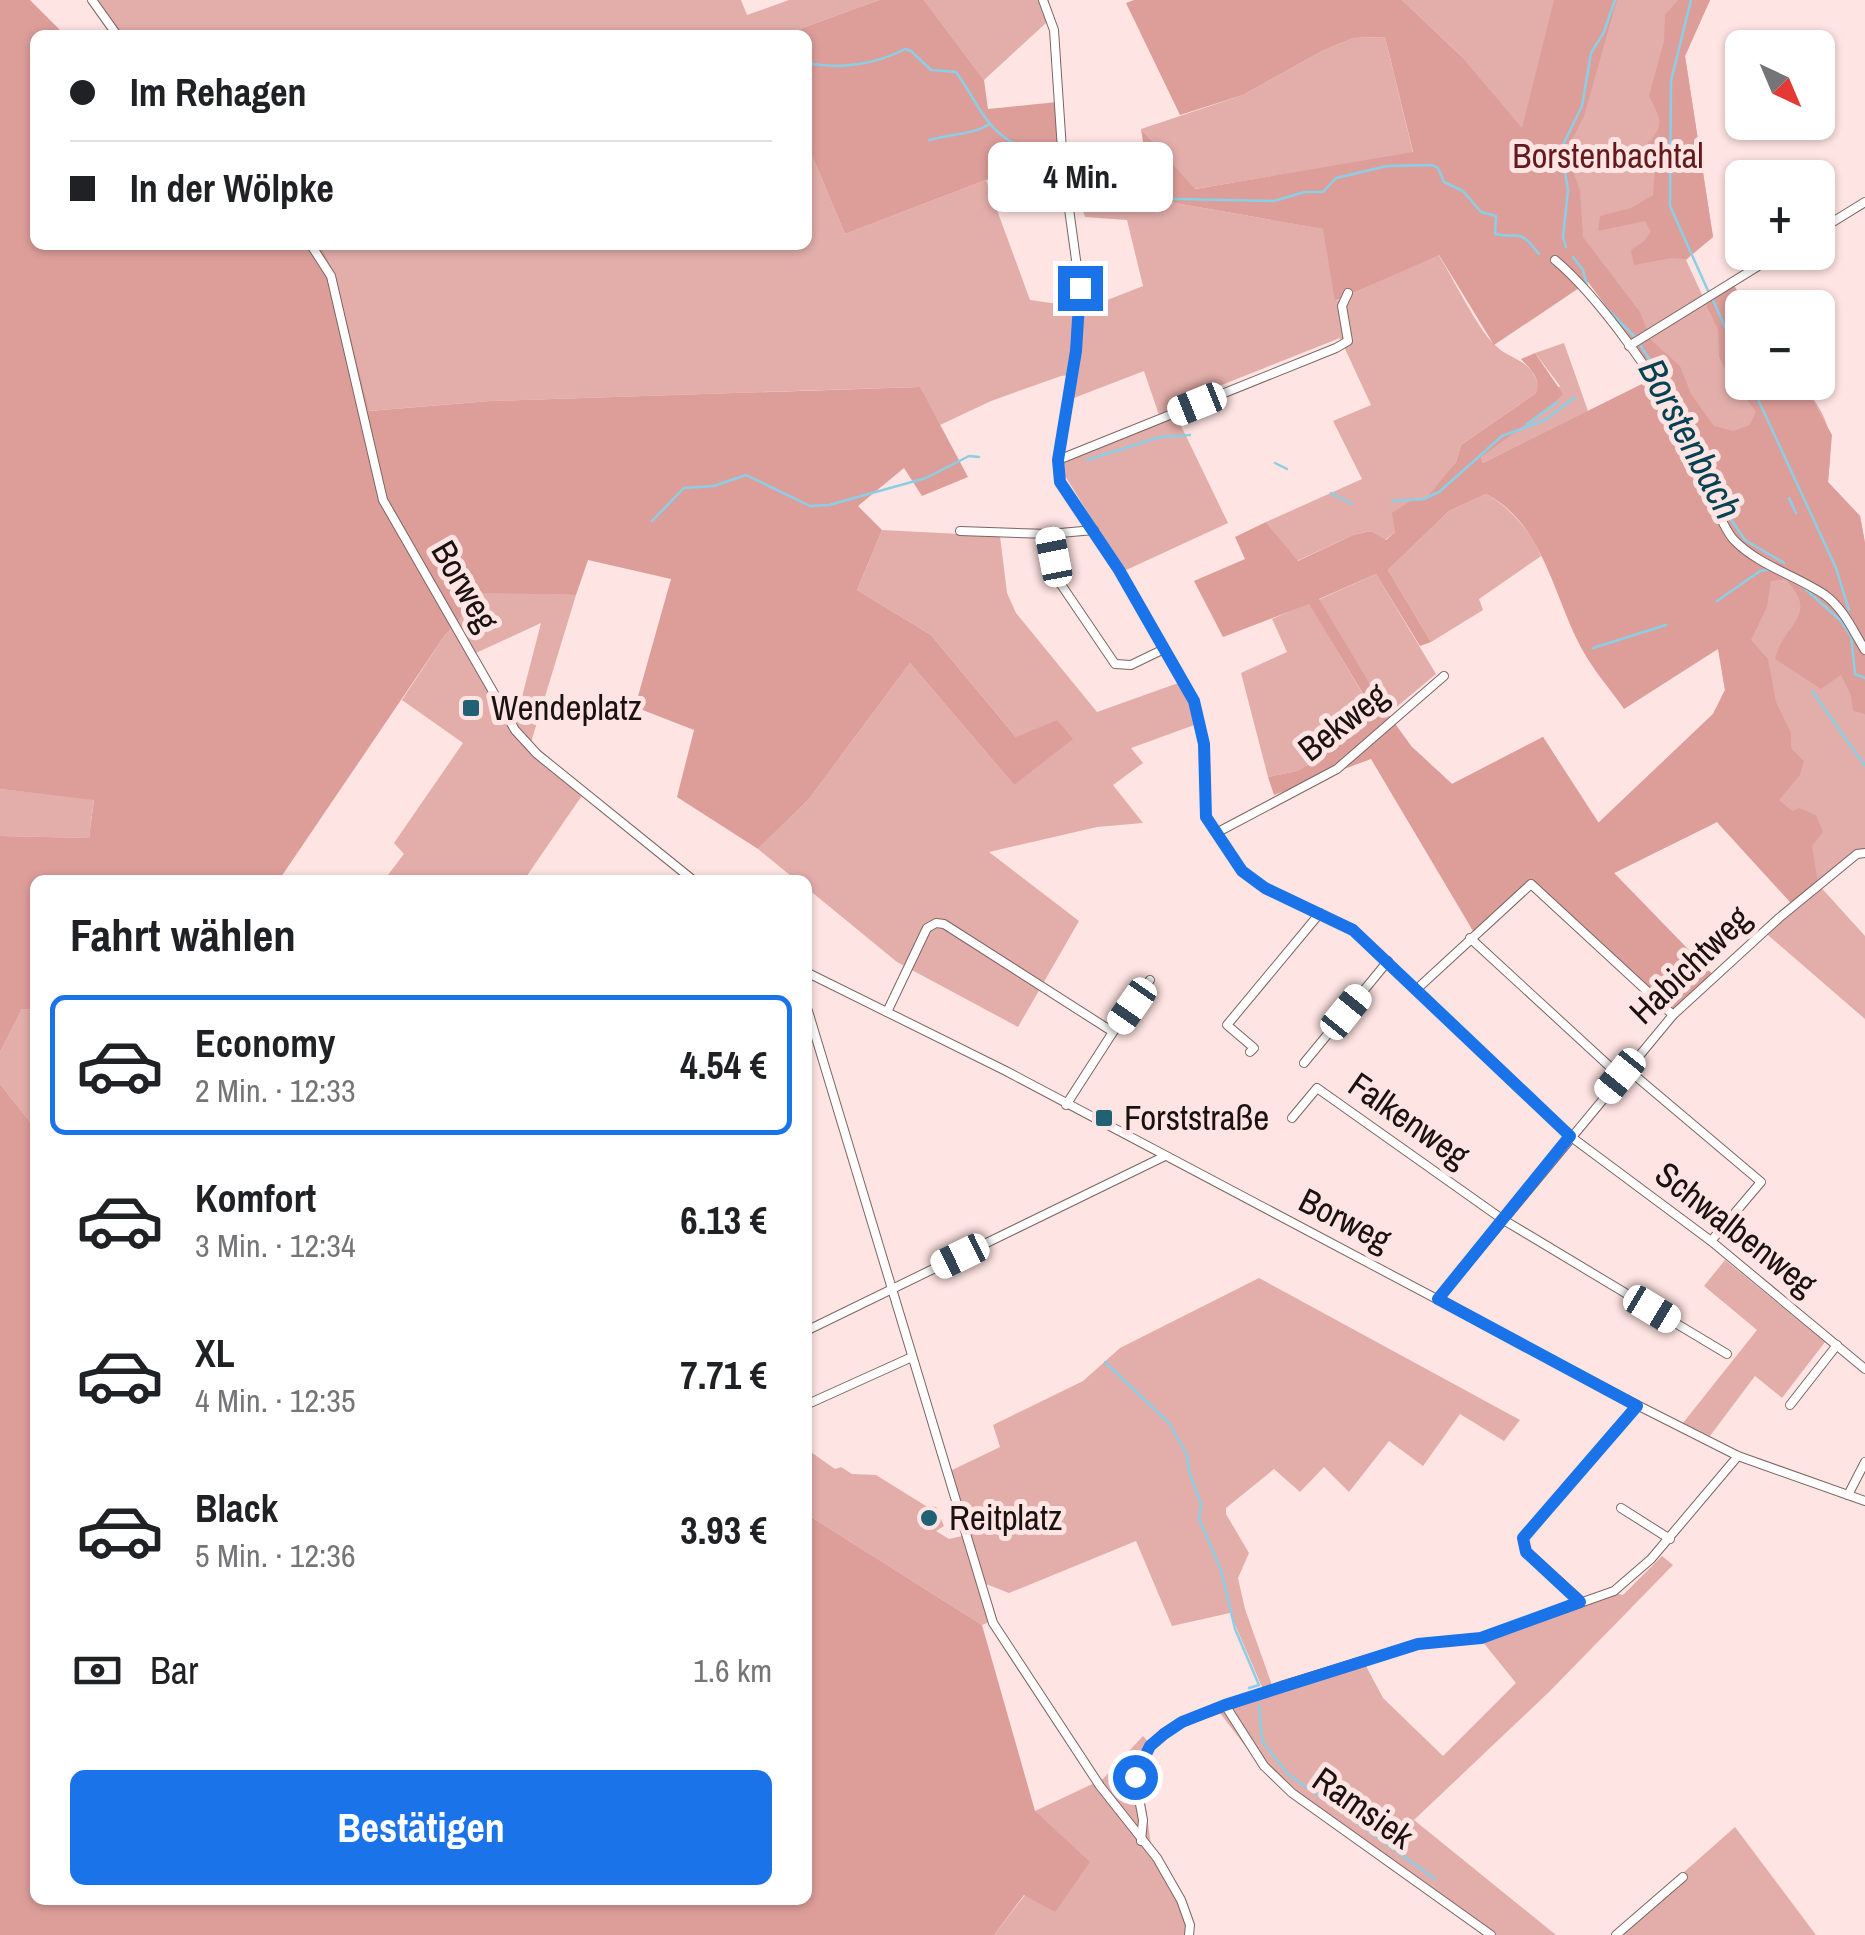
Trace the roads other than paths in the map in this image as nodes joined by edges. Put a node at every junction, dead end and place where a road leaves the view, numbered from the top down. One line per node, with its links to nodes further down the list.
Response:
1 (92, 0): 3 (street)
2 (1042, 0): 11 (street)
3 (114, 30)
4 (1865, 202): 5 (street)
5 (1835, 221)
6 (314, 250): 20 (street, Borweg)
7 (1555, 260): 10 (street)
8 (1751, 270): 10 (street)
9 (1348, 293): 11 (street)
10 (1631, 344): 16 (street)
11 (1058, 460): 12 (street, Schwalbenweg)
12 (1094, 530): 14 (street); 15 (street, Schwalbenweg)
13 (960, 531): 14 (street)
14 (1049, 534): 15 (street)
15 (1164, 648): 18 (street, Schwalbenweg)
16 (1865, 650)
17 (1444, 676): 18 (street, Bekweg)
18 (1218, 832): 21 (street, Schwalbenweg)
19 (1865, 853): 28 (street, Habichtweg)
20 (687, 875)
21 (1320, 913): 23 (street, Schwalbenweg); 31 (street)
22 (1470, 938): 26 (street); 28 (street); 34 (street)
23 (1388, 961): 26 (street, Schwalbenweg); 32 (street)
24 (812, 975): 27 (street, Borweg)
25 (1150, 980): 30 (street)
26 (1418, 988): 37 (street, Schwalbenweg)
27 (886, 1012): 30 (street); 35 (street, Borweg)
28 (1673, 1015): 33 (street, Habichtweg)
29 (812, 1024): 41 (street)
30 (1113, 1032): 35 (street)
31 (1250, 1052)
32 (1304, 1063)
33 (1626, 1068): 34 (street, Habichtweg); 40 (street)
34 (1620, 1076): 37 (street, Habichtweg)
35 (1066, 1105): 38 (street, Borweg)
36 (1292, 1118): 39 (street, Falkenweg)
37 (1570, 1136): 39 (street, Habichtweg); 40 (street, Schwalbenweg)
38 (1163, 1157): 41 (street); 42 (street, Borweg)
39 (1502, 1220): 42 (street, Habichtweg); 45 (street)
40 (1712, 1240): 44 (street, Schwalbenweg)
41 (893, 1290): 43 (street); 46 (street)
42 (1438, 1299): 50 (street, Borweg)
43 (812, 1328)
44 (1837, 1345): 47 (street, Schwalbenweg); 49 (street)
45 (1727, 1354)
46 (912, 1357): 48 (street); 59 (street)
47 (1865, 1369)
48 (812, 1402)
49 (1790, 1405)
50 (1637, 1406): 51 (street, Borweg); 57 (street)
51 (1738, 1456): 53 (street, Borweg); 56 (street)
52 (1865, 1462): 53 (street)
53 (1848, 1494): 54 (street, Borweg)
54 (1865, 1501)
55 (1621, 1508): 56 (street)
56 (1670, 1538): 57 (street)
57 (1580, 1602): 58 (street)
58 (1225, 1705): 59 (street); 62 (street, Ramsiek)
59 (1141, 1841): 61 (street)
60 (1683, 1877): 63 (street)
61 (1189, 1935)
62 (1491, 1935)
63 (1616, 1935)

